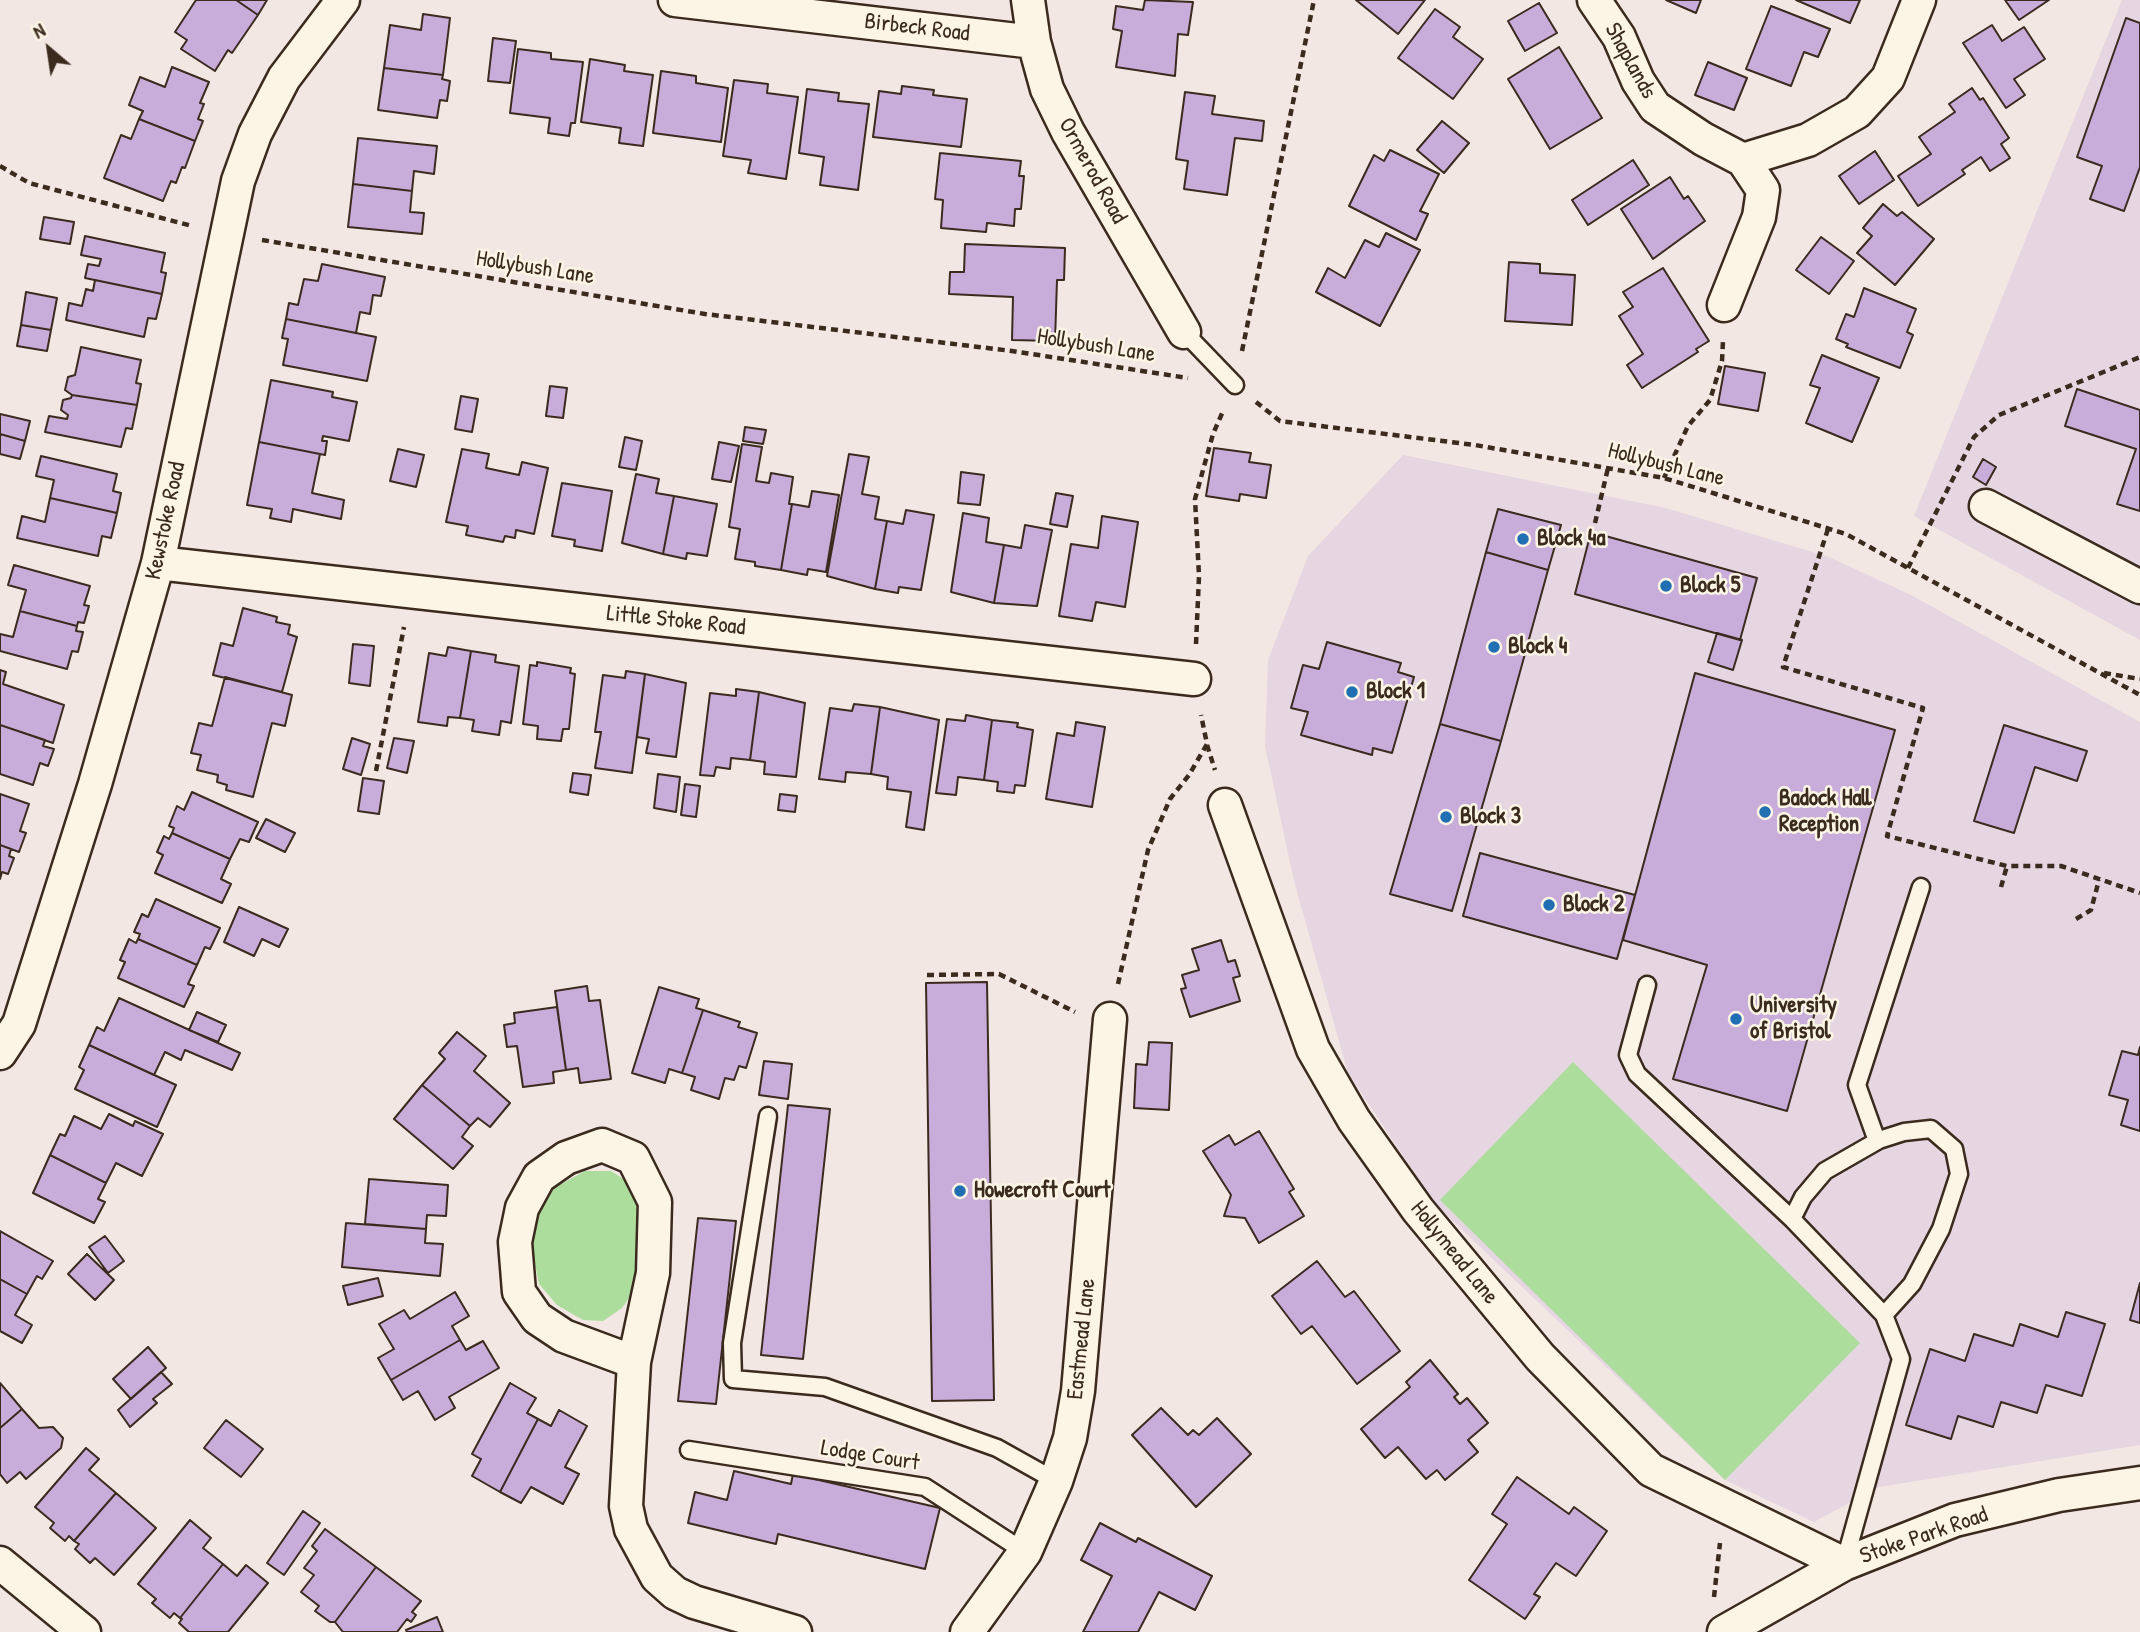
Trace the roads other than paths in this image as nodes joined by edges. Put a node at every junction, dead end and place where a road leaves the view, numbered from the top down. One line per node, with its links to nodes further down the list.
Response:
1 (343, 0): 12 (street, Kewstoke Road)
2 (675, 0): 6 (street, Birbeck Road)
3 (1028, 0): 6 (street, Ormerod Road)
4 (1594, 0): 7 (street, Shaplands)
5 (1919, 0): 7 (street)
6 (1034, 42): 9 (street, Ormerod Road)
7 (1743, 160): 8 (street, Shaplands)
8 (1724, 306)
9 (1184, 332): 10 (lane)
10 (1235, 385)
11 (1986, 506): 13 (street)
12 (158, 563): 14 (street, Little Stoke Road); 19 (street, Kewstoke Road)
13 (2140, 587)
14 (1194, 679)
15 (1225, 805): 30 (street, Hollymead Lane)
16 (1921, 887): 21 (lane)
17 (1647, 985): 22 (lane)
18 (1109, 1023): 26 (street, Eastmead Lane)
19 (0, 1054)
20 (768, 1116): 26 (lane)
21 (1877, 1141): 22 (lane); 23 (lane)
22 (1792, 1219): 23 (lane)
23 (1884, 1315): 30 (lane)
24 (634, 1362): 24 (street); 33 (street)
25 (689, 1450): 28 (lane, Lodge Court)
26 (1056, 1481): 28 (street, Eastmead Lane)
27 (2140, 1483): 30 (street, Stoke Park Road)
28 (1025, 1552): 34 (street, Eastmead Lane)
29 (0, 1563): 32 (street)
30 (1844, 1564): 31 (street, Stoke Park Road)
31 (1719, 1621)
32 (84, 1632)
33 (795, 1632)
34 (967, 1632)

